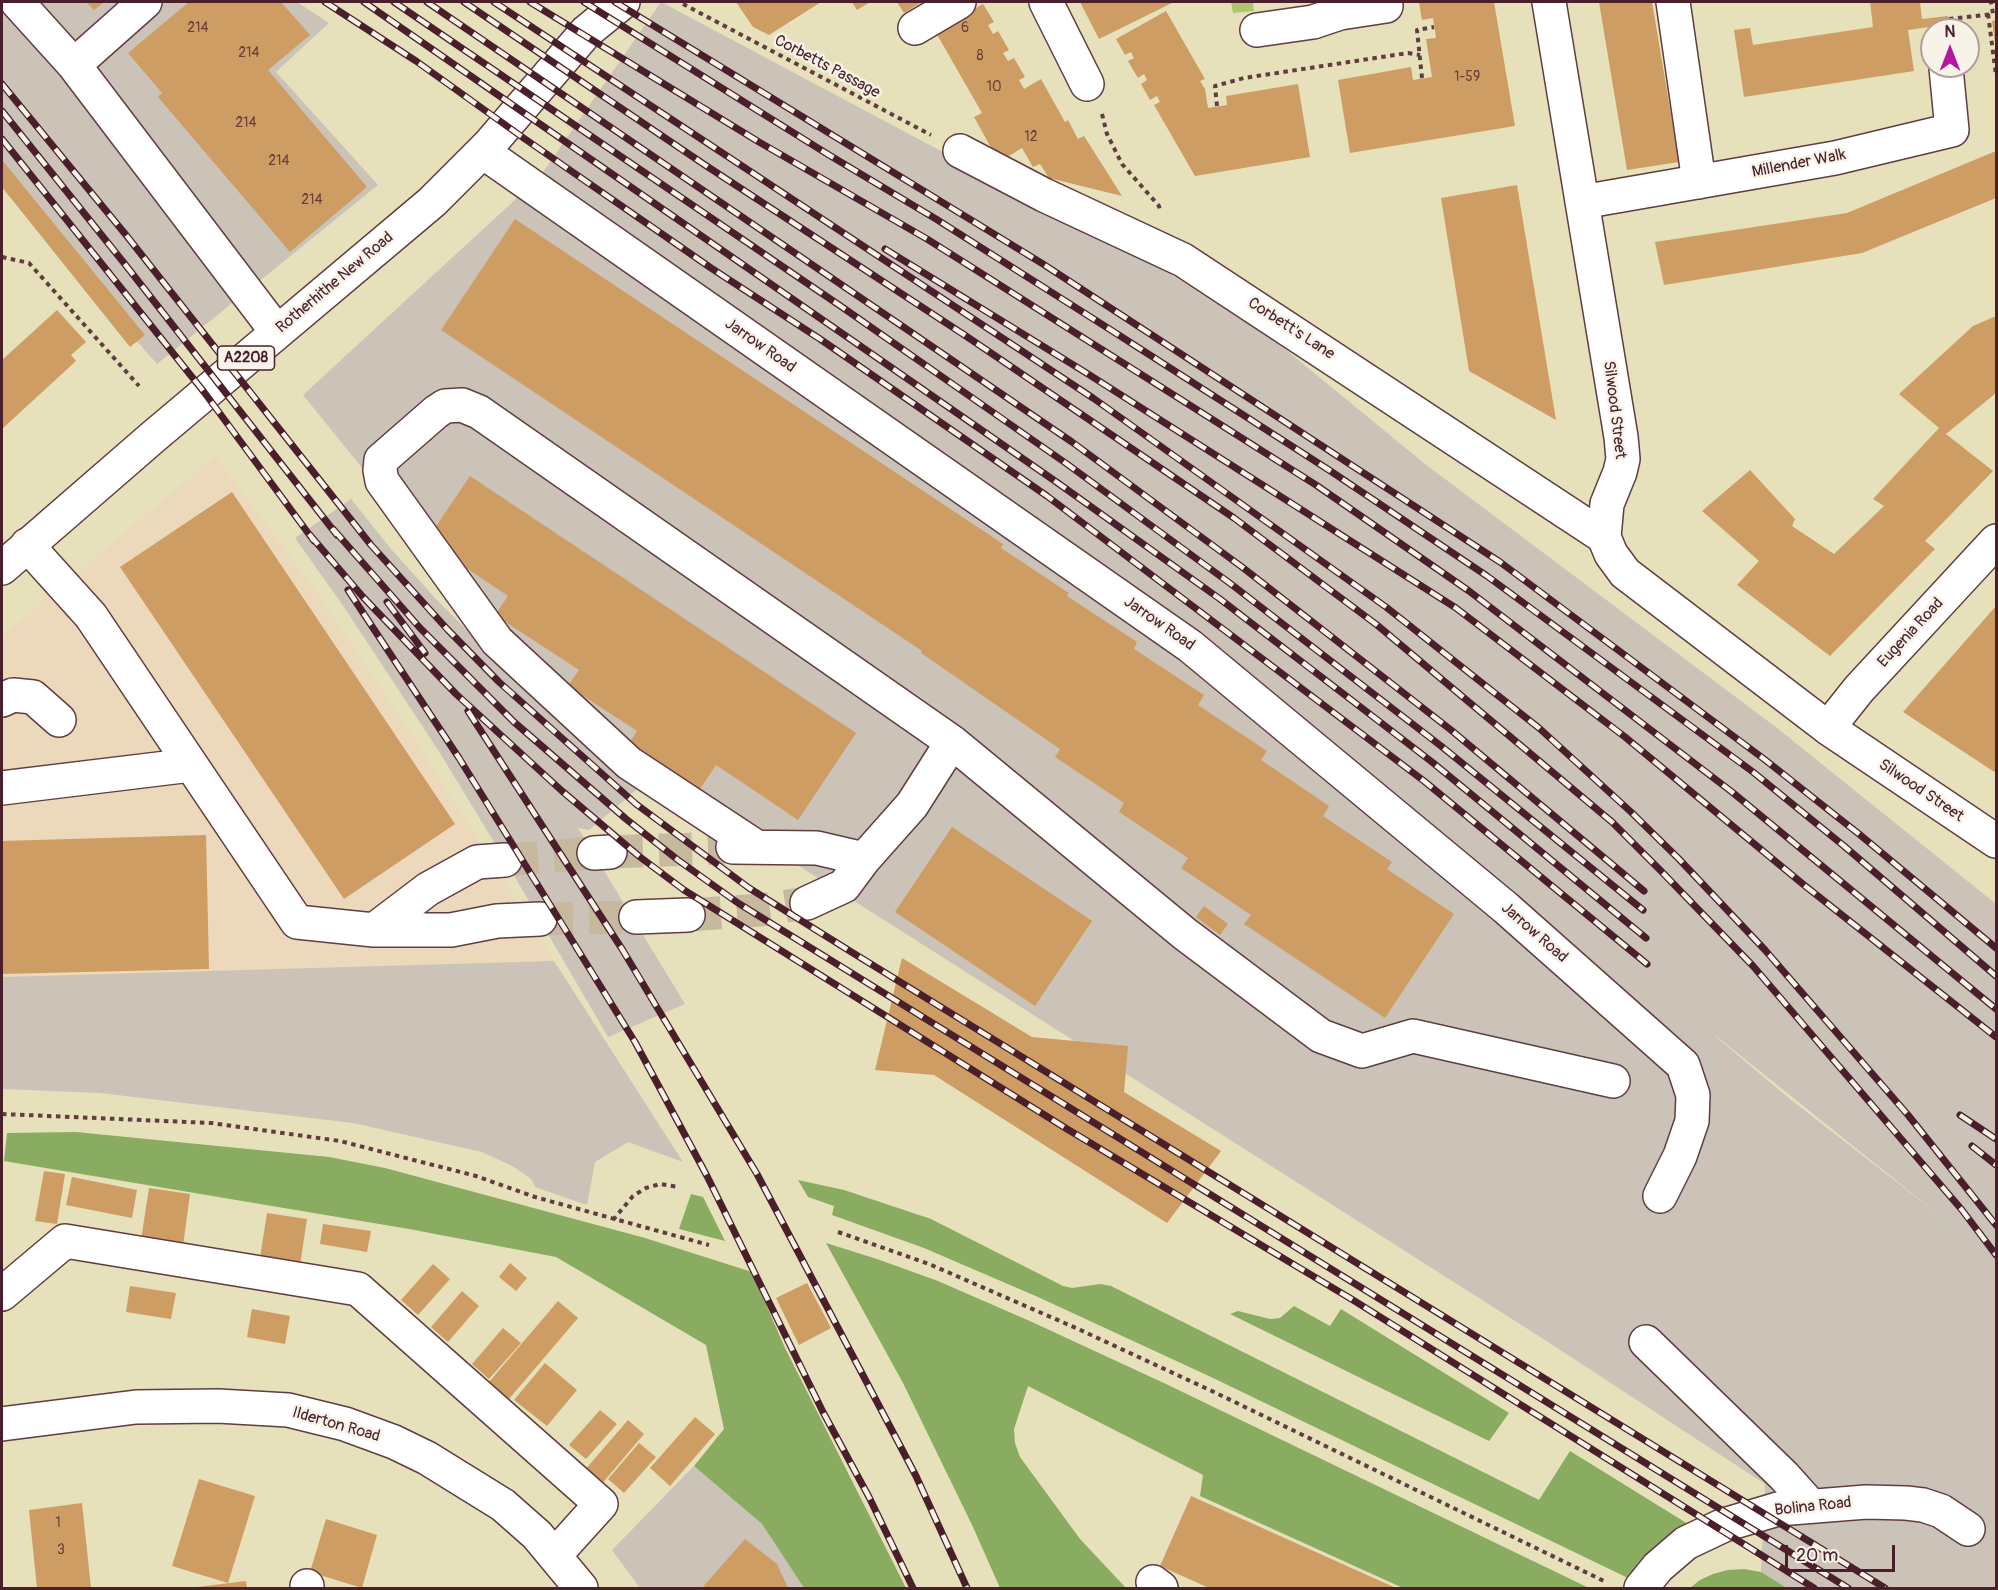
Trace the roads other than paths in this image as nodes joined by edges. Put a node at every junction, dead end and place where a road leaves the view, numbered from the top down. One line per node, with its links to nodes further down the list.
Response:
1 (17, 2): 12 (street)
2 (145, 2): 12 (street)
3 (623, 2): 16 (street, Rotherhithe New Road / A2208)
4 (959, 2): 10 (street)
5 (1046, 2): 14 (street)
6 (1549, 2): 18 (street, Silwood Street)
7 (1673, 2): 17 (street)
8 (1386, 6): 9 (street)
9 (1311, 12): 11 (street)
10 (915, 28)
11 (1257, 30)
12 (74, 65): 19 (street)
13 (1947, 78): 17 (street, Millender Walk)
14 (1087, 84)
15 (960, 151): 20 (street, Corbett's Lane)
16 (483, 152): 19 (street, Rotherhithe New Road / A2208); 39 (street, Jarrow Road)
17 (1699, 182): 18 (street, Millender Walk)
18 (1582, 202): 20 (street, Silwood Street)
19 (277, 332): 22 (street, Rotherhithe New Road / A2208)
20 (1604, 537): 26 (street, Silwood Street)
21 (1996, 541): 26 (street, Eugenia Road)
22 (27, 545): 23 (street, Rotherhithe New Road / A2208); 28 (street)
23 (2, 568)
24 (2, 700): 25 (street)
25 (59, 720)
26 (1828, 728): 30 (street, Silwood Street)
27 (952, 742): 31 (street); 31 (street); 38 (street)
28 (191, 765): 29 (street); 37 (street)
29 (2, 788)
30 (1996, 841)
31 (864, 859): 33 (street)
32 (505, 860): 37 (street)
33 (807, 903)
34 (688, 915): 35 (street)
35 (636, 917)
36 (540, 919): 37 (street)
37 (374, 930)
38 (1613, 1081)
39 (1660, 1196)
40 (2, 1294): 45 (street)
41 (1646, 1342): 43 (street)
42 (2, 1424): 45 (street, Ilderton Road)
43 (1810, 1505): 44 (street, Bolina Road); 47 (street, Bolina Road)
44 (1968, 1528)
45 (555, 1555): 46 (street, Ilderton Road)
46 (581, 1588)
47 (1641, 1588)

